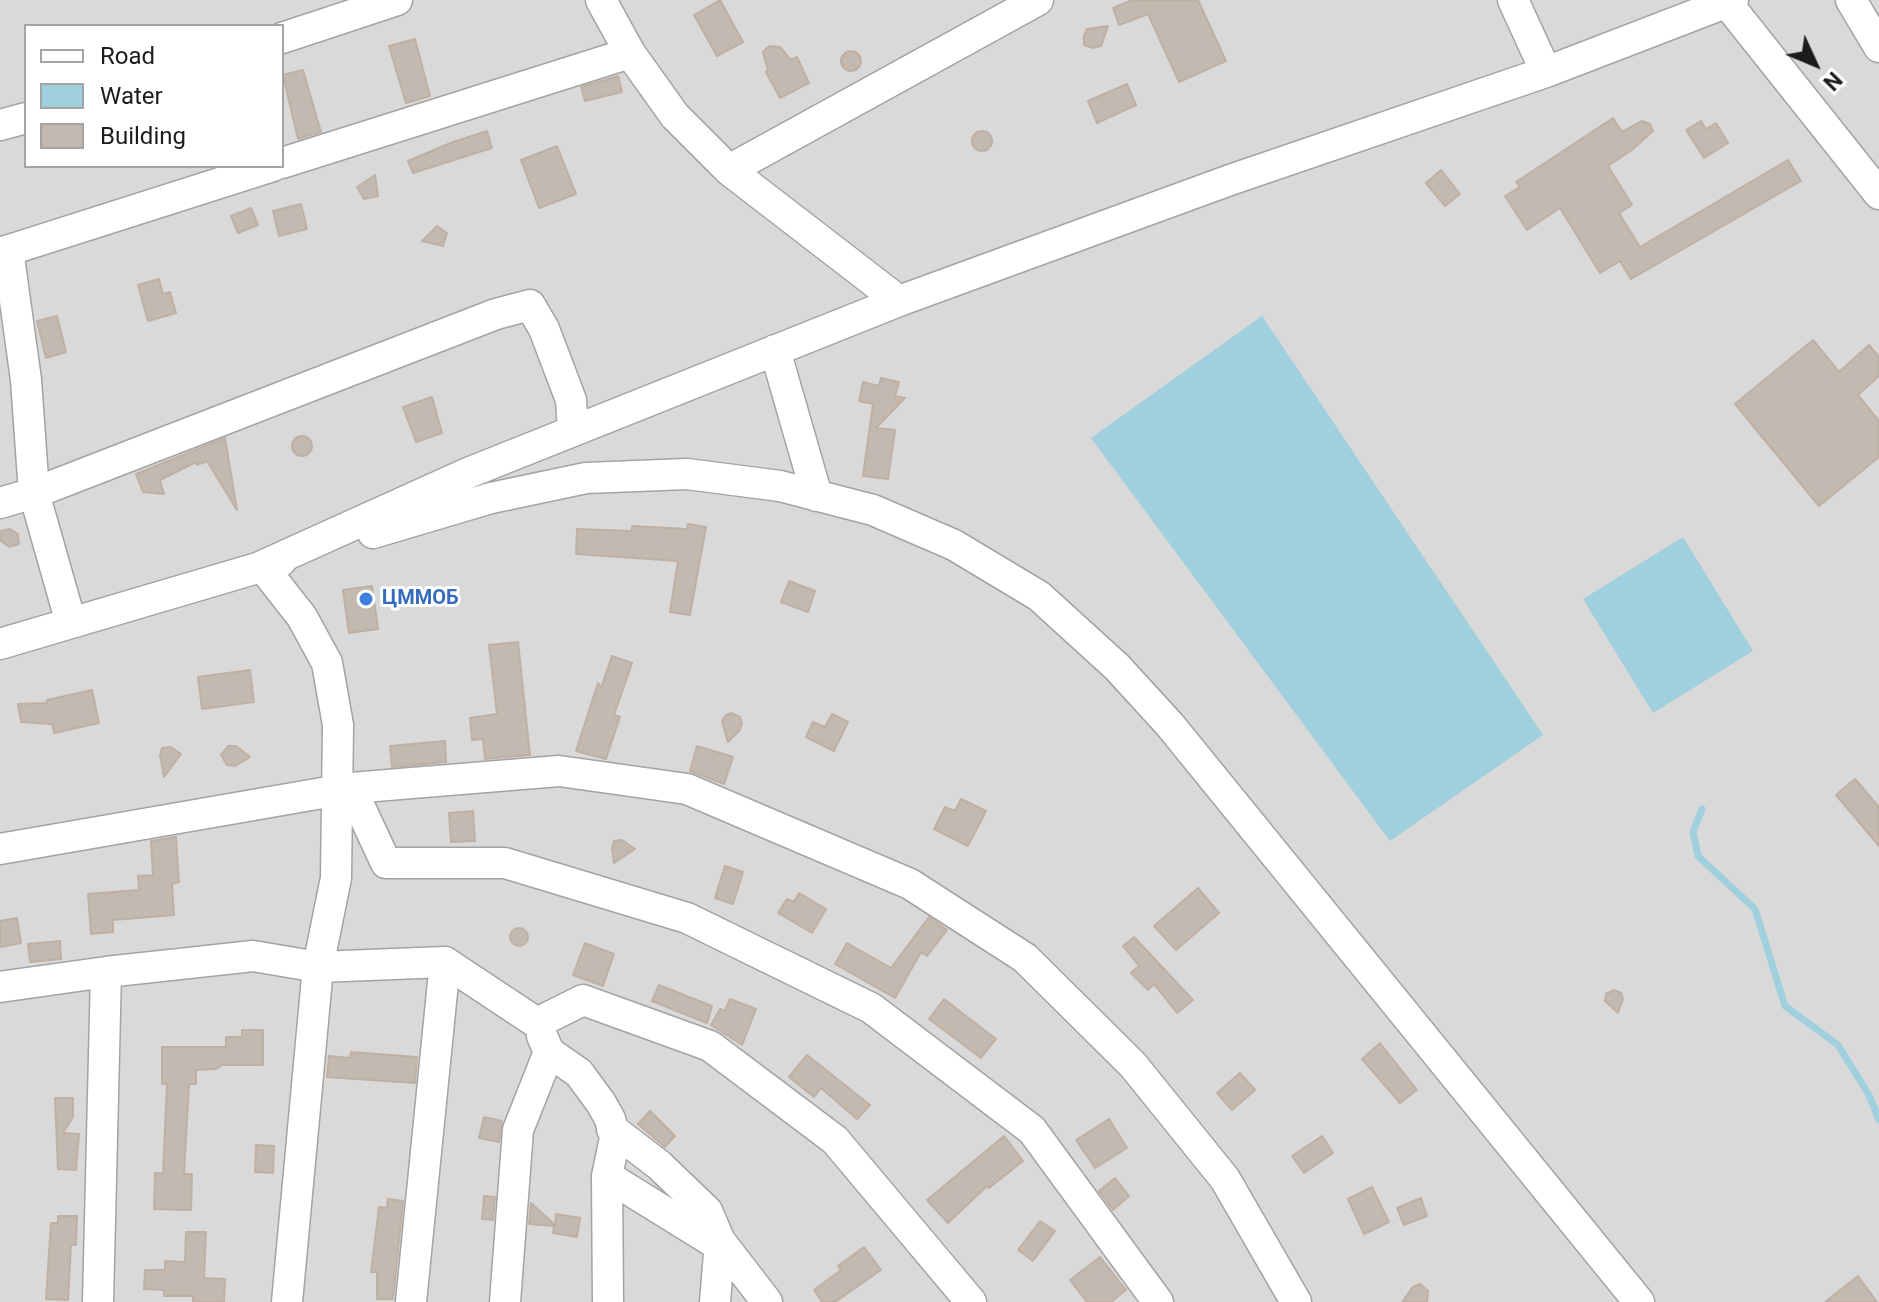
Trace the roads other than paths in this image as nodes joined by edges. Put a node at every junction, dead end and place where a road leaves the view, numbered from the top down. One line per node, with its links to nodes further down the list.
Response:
1 (397, 0): 8 (street)
2 (601, 0): 10 (street)
3 (1038, 0): 16 (street)
4 (1513, 0): 11 (street)
5 (1851, 0): 9 (street)
6 (1730, 1): 7 (street); 17 (street)
7 (1666, 12): 11 (street)
8 (284, 37)
9 (1879, 47)
10 (630, 53): 14 (street); 16 (street)
11 (1546, 72): 19 (street)
12 (24, 119): 13 (street)
13 (0, 125)
14 (284, 162)
15 (267, 168): 18 (street)
16 (729, 170): 19 (street)
17 (1879, 194)
18 (4, 252): 21 (street)
19 (899, 301): 20 (street)
20 (775, 350): 22 (street); 24 (street)
21 (13, 384): 23 (street)
22 (573, 431): 23 (street); 26 (street)
23 (34, 493): 25 (street); 27 (street)
24 (817, 496): 26 (street); 50 (street)
25 (0, 503)
26 (262, 566): 27 (street); 29 (street)
27 (71, 623): 28 (street)
28 (0, 644)
29 (344, 789): 30 (street); 32 (street); 48 (street); 49 (street)
30 (0, 849)
31 (445, 962): 32 (street); 35 (street); 42 (street)
32 (318, 967): 33 (street); 41 (street)
33 (106, 972): 34 (street); 40 (street)
34 (0, 987)
35 (537, 1023): 36 (street); 47 (street)
36 (549, 1052): 37 (street); 43 (street)
37 (612, 1129): 38 (street); 39 (street)
38 (607, 1176): 39 (street); 44 (street)
39 (720, 1241): 45 (street); 46 (street)
40 (98, 1302)
41 (287, 1302)
42 (411, 1302)
43 (505, 1302)
44 (608, 1302)
45 (715, 1302)
46 (767, 1302)
47 (971, 1302)
48 (1158, 1302)
49 (1296, 1302)
50 (1639, 1302)

